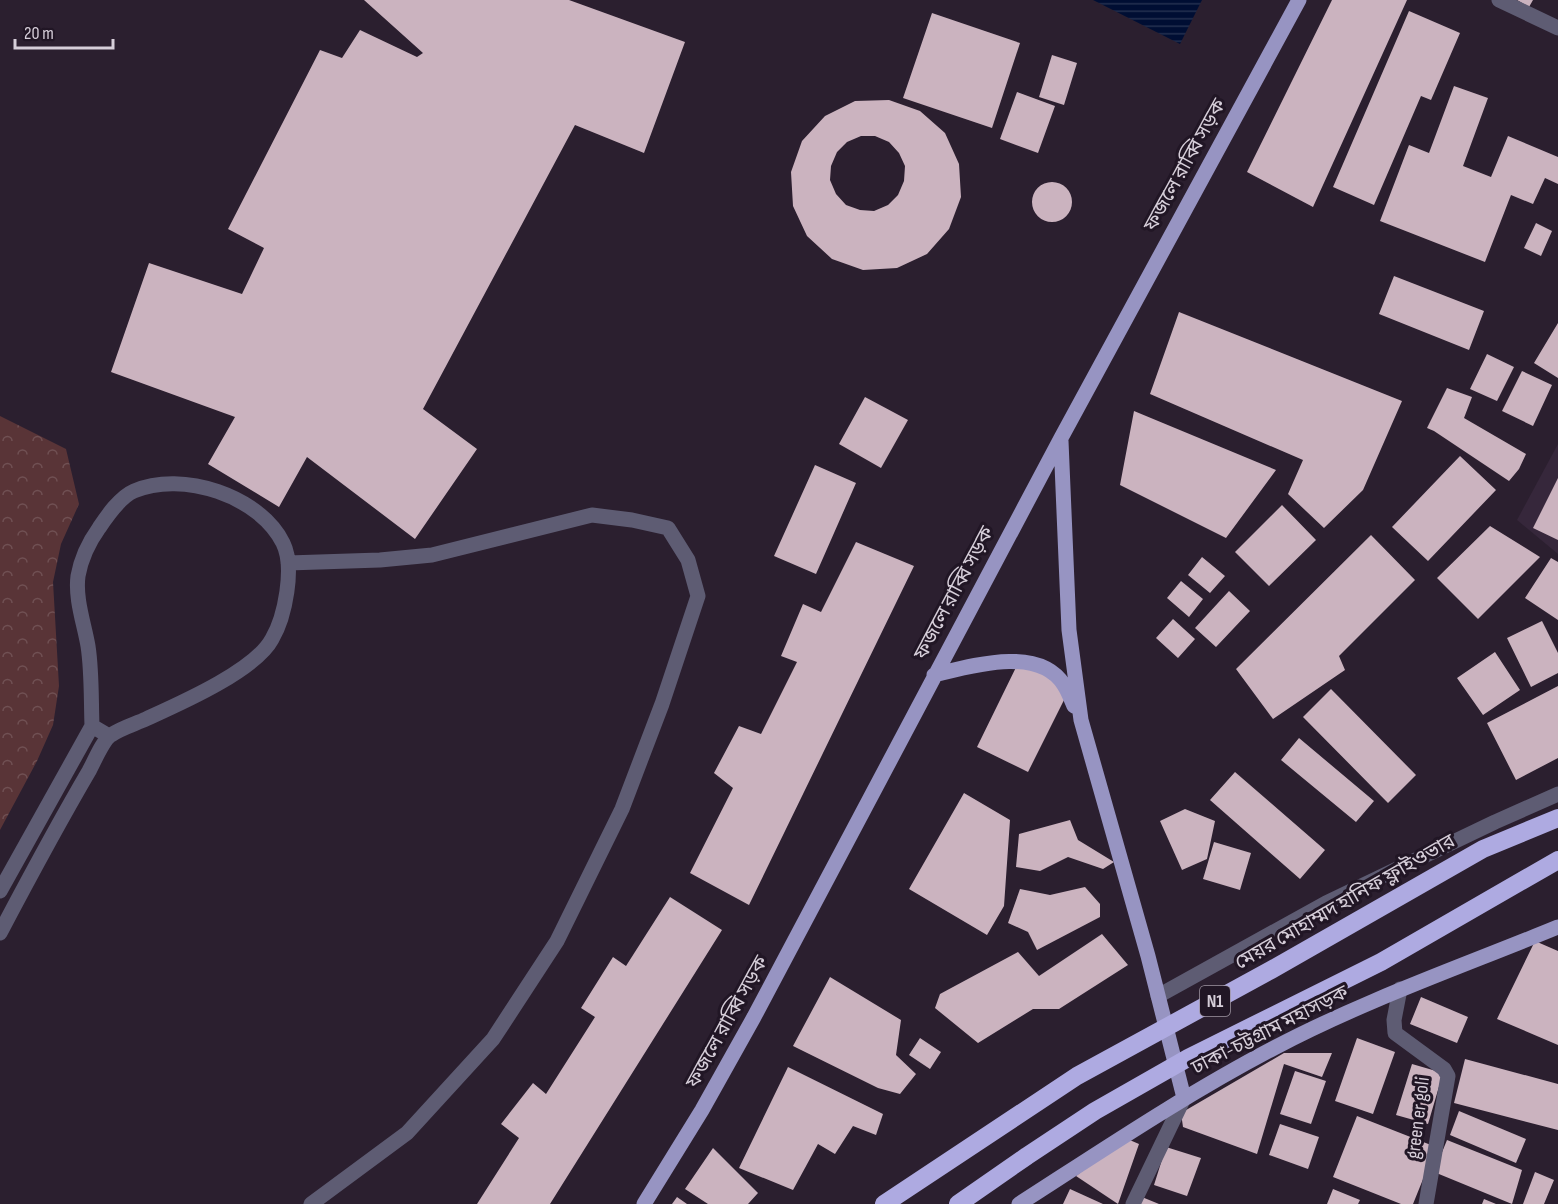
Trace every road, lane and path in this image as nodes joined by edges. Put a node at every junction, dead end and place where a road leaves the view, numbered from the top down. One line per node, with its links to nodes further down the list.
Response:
1 (1299, 0): 4 (main road, ফজলে রাব্বি সড়ক)
2 (1499, 0): 3 (street)
3 (1558, 28)
4 (1061, 438): 6 (main road, ফজলে রাব্বি সড়ক); 7 (main road)
5 (288, 562): 8 (street); 9 (street); 20 (street)
6 (934, 675): 7 (main road); 21 (main road, ফজলে রাব্বি সড়ক)
7 (1081, 720): 18 (main road)
8 (92, 726): 9 (street); 13 (street)
9 (109, 736): 14 (street)
10 (1558, 794): 18 (street)
11 (1558, 818): 22 (highway, মেয়র মোহাম্মদ হানিফ ফ্লাইওভার / N1, bridge)
12 (1558, 860): 23 (highway, N1, bridge)
13 (2, 887): 14 (street)
14 (21, 894): 16 (street)
15 (1558, 927): 17 (main road, ঢাকা-চট্টগ্রাম মহাসড়ক)
16 (0, 933)
17 (1400, 989): 19 (main road, ঢাকা-চট্টগ্রাম মহাসড়ক); 26 (street, green er goli)
18 (1158, 996): 19 (main road)
19 (1184, 1098): 24 (main road, ঢাকা-চট্টগ্রাম মহাসড়ক); 25 (street)
20 (311, 1204)
21 (644, 1204)
22 (884, 1204)
23 (958, 1204)
24 (1019, 1204)
25 (1133, 1204)
26 (1426, 1204)

